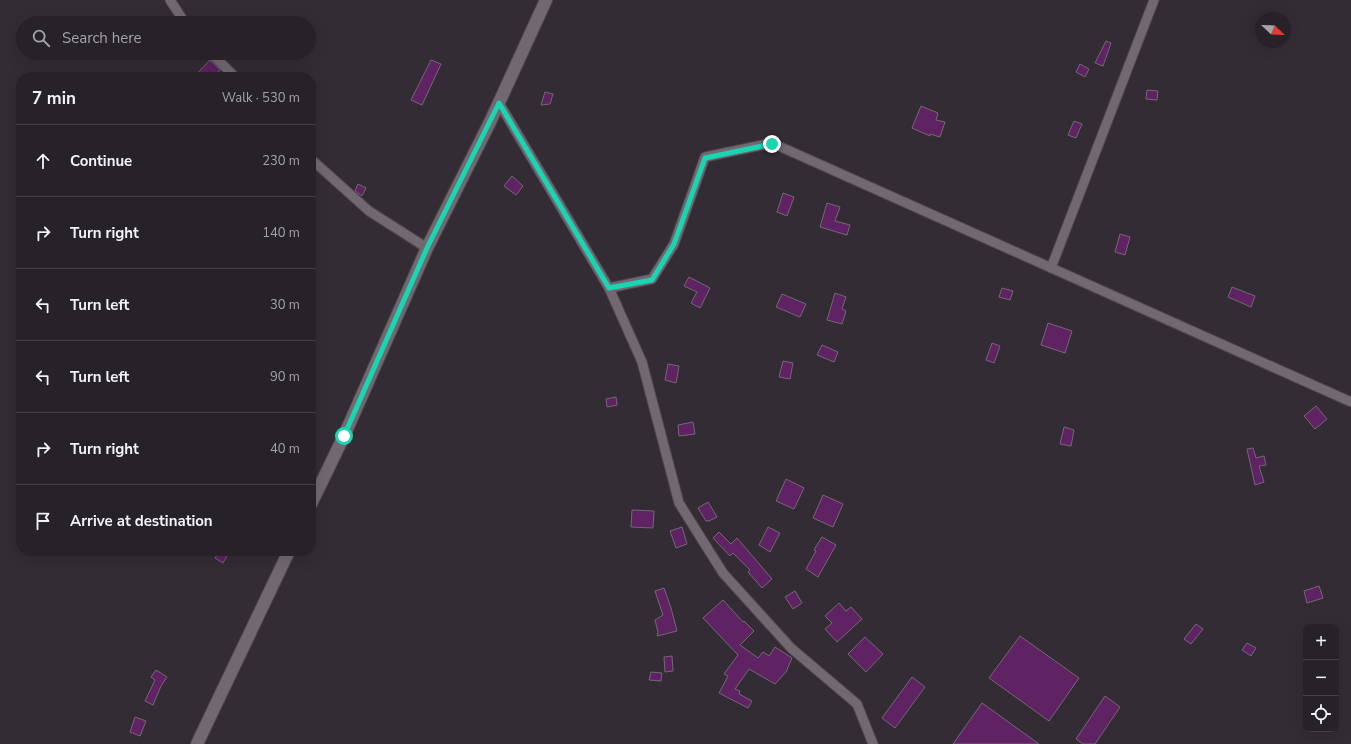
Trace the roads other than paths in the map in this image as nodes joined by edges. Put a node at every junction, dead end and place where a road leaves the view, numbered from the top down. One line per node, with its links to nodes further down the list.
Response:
1 (170, 0): 4 (street)
2 (546, 0): 7 (main road)
3 (1154, 0): 10 (street)
4 (180, 16)
5 (218, 60): 6 (street)
6 (230, 72)
7 (499, 103): 9 (main road); 11 (street)
8 (316, 164): 9 (street)
9 (427, 248): 13 (main road)
10 (1051, 268): 11 (street); 12 (street)
11 (609, 288): 16 (street)
12 (1351, 402)
13 (316, 494)
14 (287, 556): 15 (main road)
15 (197, 744)
16 (873, 744)

